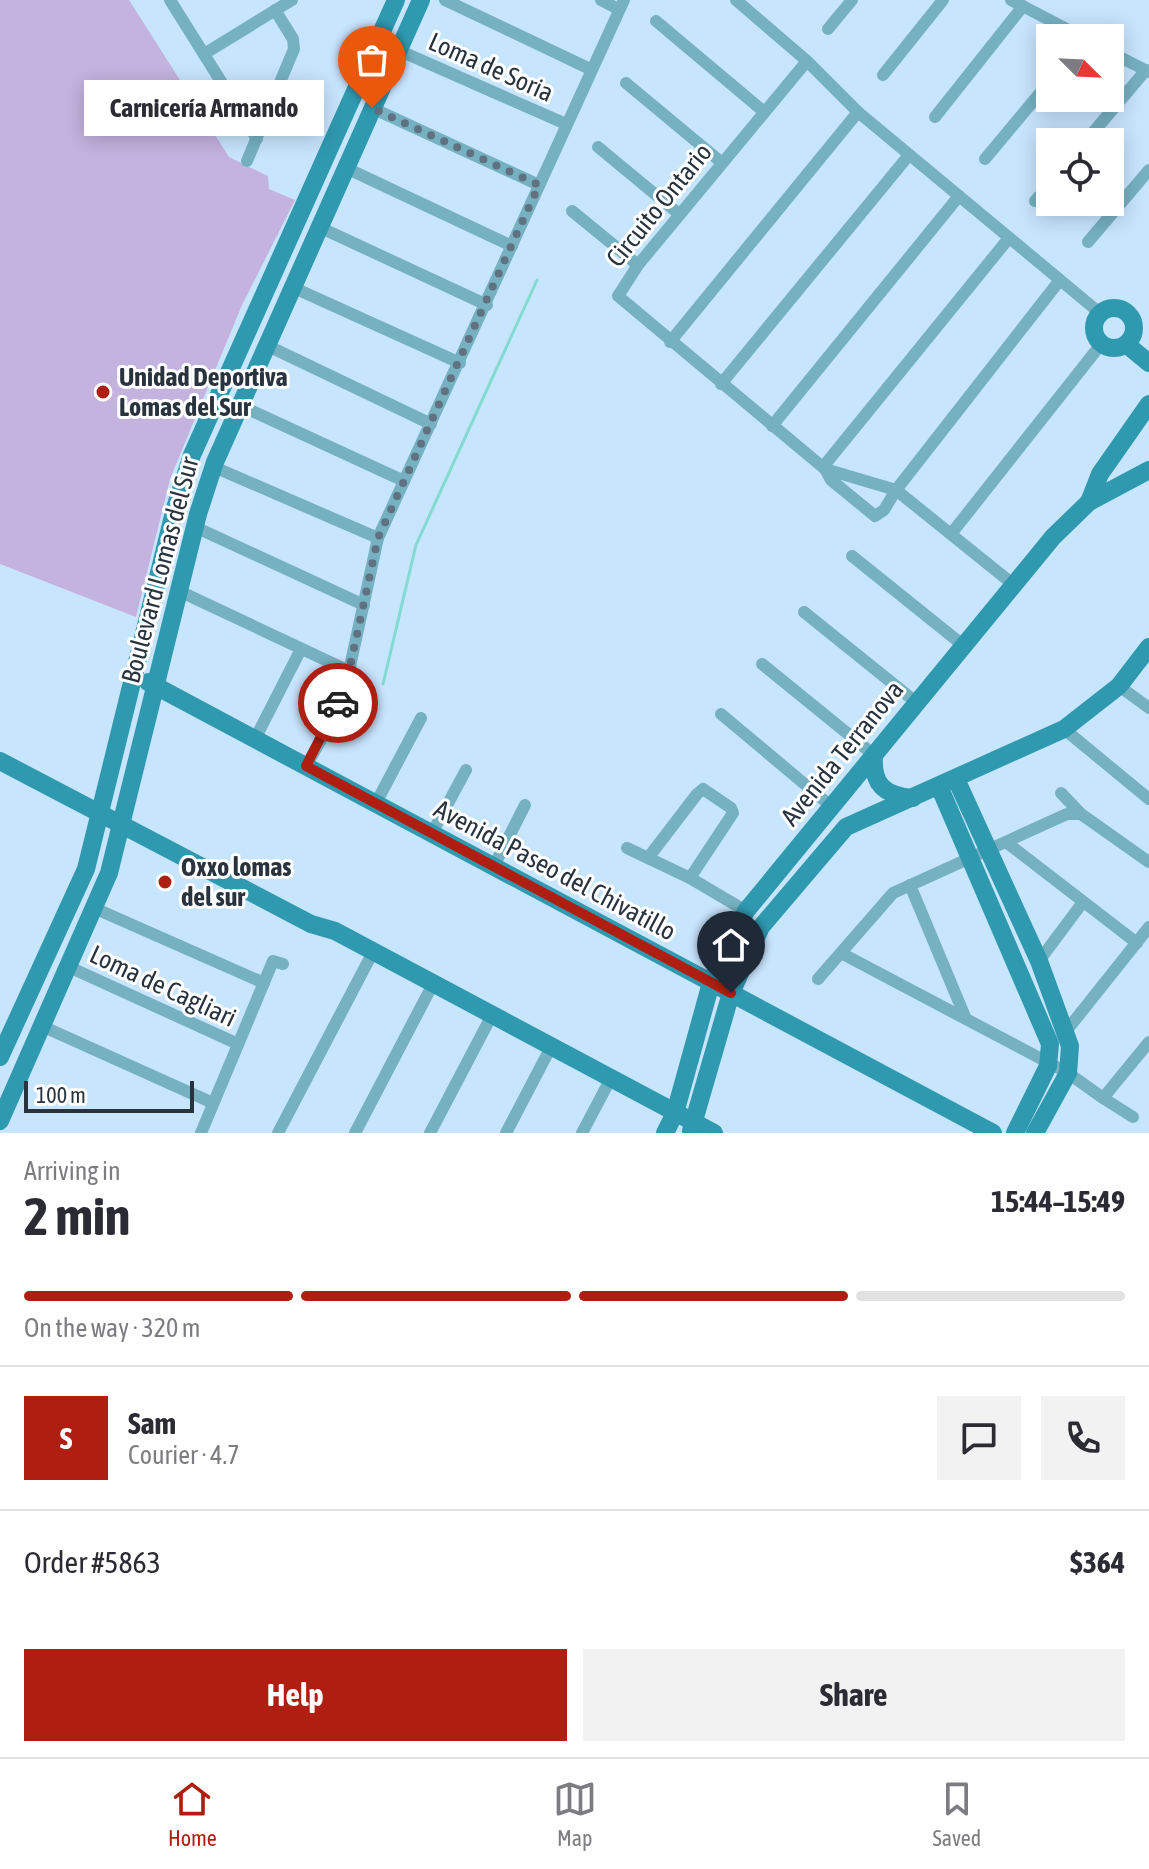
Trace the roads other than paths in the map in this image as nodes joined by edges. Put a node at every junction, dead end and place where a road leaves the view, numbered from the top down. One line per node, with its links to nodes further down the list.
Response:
1 (170, 0): 16 (street)
2 (292, 0): 11 (street)
3 (445, 0): 19 (street)
4 (601, 0): 10 (street)
5 (736, 0): 18 (street)
6 (852, 0): 14 (street)
7 (943, 0): 21 (street)
8 (409, 2): 15 (street, Boulevard Lomas del Sur); 50 (street, Boulevard Lomas del Sur)
9 (1017, 3): 13 (street); 27 (street)
10 (621, 4): 19 (street)
11 (275, 10): 16 (street); 30 (street)
12 (656, 21): 25 (street)
13 (1057, 24)
14 (828, 29)
15 (398, 50): 24 (street, Boulevard Lomas del Sur); 28 (street, Loma de Soria)
16 (204, 54): 30 (street)
17 (1124, 59): 20 (street)
18 (807, 61): 25 (street, Circuito Ontario); 26 (street)
19 (590, 69): 28 (street)
20 (1147, 71): 29 (street)
21 (883, 75)
22 (626, 83): 35 (street)
23 (1036, 98): 33 (street)
24 (372, 108): 36 (street, Boulevard Lomas del Sur); 38 (street)
25 (763, 111): 35 (street, Circuito Ontario)
26 (858, 112): 32 (street); 54 (street)
27 (935, 117)
28 (566, 124): 38 (street)
29 (1097, 128)
30 (257, 139): 34 (street)
31 (598, 147): 41 (street)
32 (909, 155): 39 (street); 59 (street)
33 (985, 159)
34 (247, 161)
35 (721, 162): 41 (street, Circuito Ontario)
36 (346, 168): 42 (street, Boulevard Lomas del Sur); 45 (street)
37 (1149, 170): 44 (street)
38 (539, 185): 45 (street)
39 (959, 196): 43 (street); 63 (street)
40 (572, 211): 46 (street)
41 (679, 214): 46 (street, Circuito Ontario)
42 (319, 227): 48 (street, Boulevard Lomas del Sur); 49 (street)
43 (1009, 238): 47 (street); 65 (street)
44 (1088, 242)
45 (512, 246): 49 (street)
46 (638, 265): 54 (street, Circuito Ontario)
47 (1060, 280): 51 (street); 68 (street)
48 (292, 287): 52 (street, Boulevard Lomas del Sur); 57 (street)
49 (487, 305): 57 (street)
50 (257, 307): 52 (street); 83 (street, Boulevard Lomas del Sur)
51 (1101, 314): 53 (street); 55 (street)
52 (279, 317): 56 (street, Boulevard Lomas del Sur)
53 (1136, 340): 55 (street); 58 (street)
54 (670, 342): 59 (street, Circuito Ontario)
55 (1102, 343): 71 (street)
56 (266, 345): 61 (street, Boulevard Lomas del Sur); 62 (street)
57 (460, 363): 62 (street)
58 (1149, 363)
59 (721, 384): 63 (street, Circuito Ontario)
60 (1149, 404): 69 (street)
61 (239, 405): 64 (street, Boulevard Lomas del Sur); 67 (street)
62 (431, 424): 67 (street)
63 (772, 426): 65 (street, Circuito Ontario)
64 (214, 467): 70 (street, Boulevard Lomas del Sur); 72 (street)
65 (824, 468): 68 (street, Circuito Ontario); 68 (street)
66 (1149, 470): 69 (street, Avenida Terranova)
67 (404, 481): 72 (street)
68 (896, 490): 71 (street, Circuito Ontario)
69 (1089, 502): 74 (street, Avenida Terranova)
70 (195, 527): 75 (street, Boulevard Lomas del Sur); 76 (street)
71 (951, 534): 74 (street, Circuito Ontario)
72 (378, 538): 76 (street)
73 (852, 556): 78 (street)
74 (1014, 585): 78 (street, Avenida Terranova)
75 (179, 591): 80 (street); 84 (street, Boulevard Lomas del Sur)
76 (364, 605): 82 (street)
77 (804, 612): 86 (street)
78 (964, 646): 86 (street, Avenida Terranova)
79 (1149, 647): 85 (street, Avenida Terranova)
80 (301, 649): 82 (street); 91 (street)
81 (762, 664): 92 (street)
82 (349, 671): 94 (street)
83 (135, 675): 84 (street, Avenida Paseo del Chivatillo); 104 (street, Boulevard Lomas del Sur)
84 (156, 686): 91 (street, Avenida Paseo del Chivatillo); 105 (street, Boulevard Lomas del Sur)
85 (1119, 686): 87 (street); 90 (street, Avenida Terranova)
86 (917, 703): 92 (street, Avenida Terranova)
87 (1149, 708)
88 (721, 714): 102 (street)
89 (421, 718): 100 (street)
90 (1064, 729): 96 (street, Avenida Terranova); 99 (street)
91 (255, 739): 94 (street, Avenida Paseo del Chivatillo)
92 (874, 755): 98 (street); 102 (street, Avenida Terranova)
93 (0, 761): 104 (street)
94 (306, 766): 100 (street, Avenida Paseo del Chivatillo)
95 (466, 770): 107 (street)
96 (947, 783): 98 (street, Avenida Terranova); 110 (street); 111 (street)
97 (1061, 793): 103 (street)
98 (913, 798): 106 (street, Avenida Terranova)
99 (1149, 799)
100 (376, 803): 107 (street, Avenida Paseo del Chivatillo)
101 (525, 805): 114 (street)
102 (832, 807): 106 (street); 119 (street, Avenida Terranova)
103 (1081, 814): 108 (street); 113 (street)
104 (101, 816): 105 (street); 139 (street, Boulevard Lomas del Sur)
105 (121, 827): 118 (street, Boulevard Lomas del Sur); 122 (street)
106 (846, 827): 131 (street, Avenida Terranova)
107 (432, 833): 114 (street, Avenida Paseo del Chivatillo)
108 (1006, 842): 110 (street); 117 (street)
109 (627, 848): 112 (street)
110 (988, 849): 111 (street); 124 (street)
111 (969, 856): 116 (street); 140 (street)
112 (648, 858): 115 (street); 115 (street)
113 (1149, 862)
114 (494, 866): 129 (street, Avenida Paseo del Chivatillo)
115 (690, 878): 119 (street)
116 (910, 885): 123 (street); 133 (street)
117 (1083, 902): 121 (street); 124 (street)
118 (94, 908): 126 (street, Boulevard Lomas del Sur); 128 (street)
119 (746, 911): 129 (street, Avenida Terranova)
120 (1149, 927): 121 (street)
121 (1137, 943): 135 (street)
122 (373, 952): 130 (street); 150 (street)
123 (841, 953): 127 (street); 133 (street)
124 (1039, 961): 135 (street)
125 (283, 964): 128 (street)
126 (69, 967): 134 (street, Boulevard Lomas del Sur); 137 (street, Loma de Cagliari)
127 (818, 979)
128 (264, 983): 137 (street)
129 (711, 983): 131 (street, Avenida Paseo del Chivatillo); 145 (street, Avenida Terranova)
130 (433, 984): 132 (street); 151 (street)
131 (731, 993): 148 (street, Avenida Terranova); 157 (street, Avenida Paseo del Chivatillo)
132 (492, 1015): 138 (street); 152 (street)
133 (966, 1019): 140 (street)
134 (44, 1027): 144 (street); 147 (street, Boulevard Lomas del Sur)
135 (1067, 1030): 141 (street)
136 (1149, 1042): 143 (street)
137 (238, 1044): 144 (street)
138 (551, 1047): 142 (street); 153 (street)
139 (0, 1057)
140 (1049, 1062): 141 (street); 158 (street)
141 (1068, 1073): 143 (street); 159 (street)
142 (611, 1078): 145 (street); 154 (street)
143 (1103, 1098): 146 (street)
144 (213, 1103): 149 (street)
145 (675, 1113): 148 (street); 155 (street, Avenida Terranova)
146 (1133, 1117)
147 (0, 1121)
148 (692, 1128): 156 (street)
149 (201, 1133)
150 (278, 1133)
151 (355, 1133)
152 (430, 1133)
153 (506, 1133)
154 (582, 1133)
155 (665, 1133)
156 (714, 1133)
157 (993, 1133)
158 (1015, 1133)
159 (1035, 1133)

